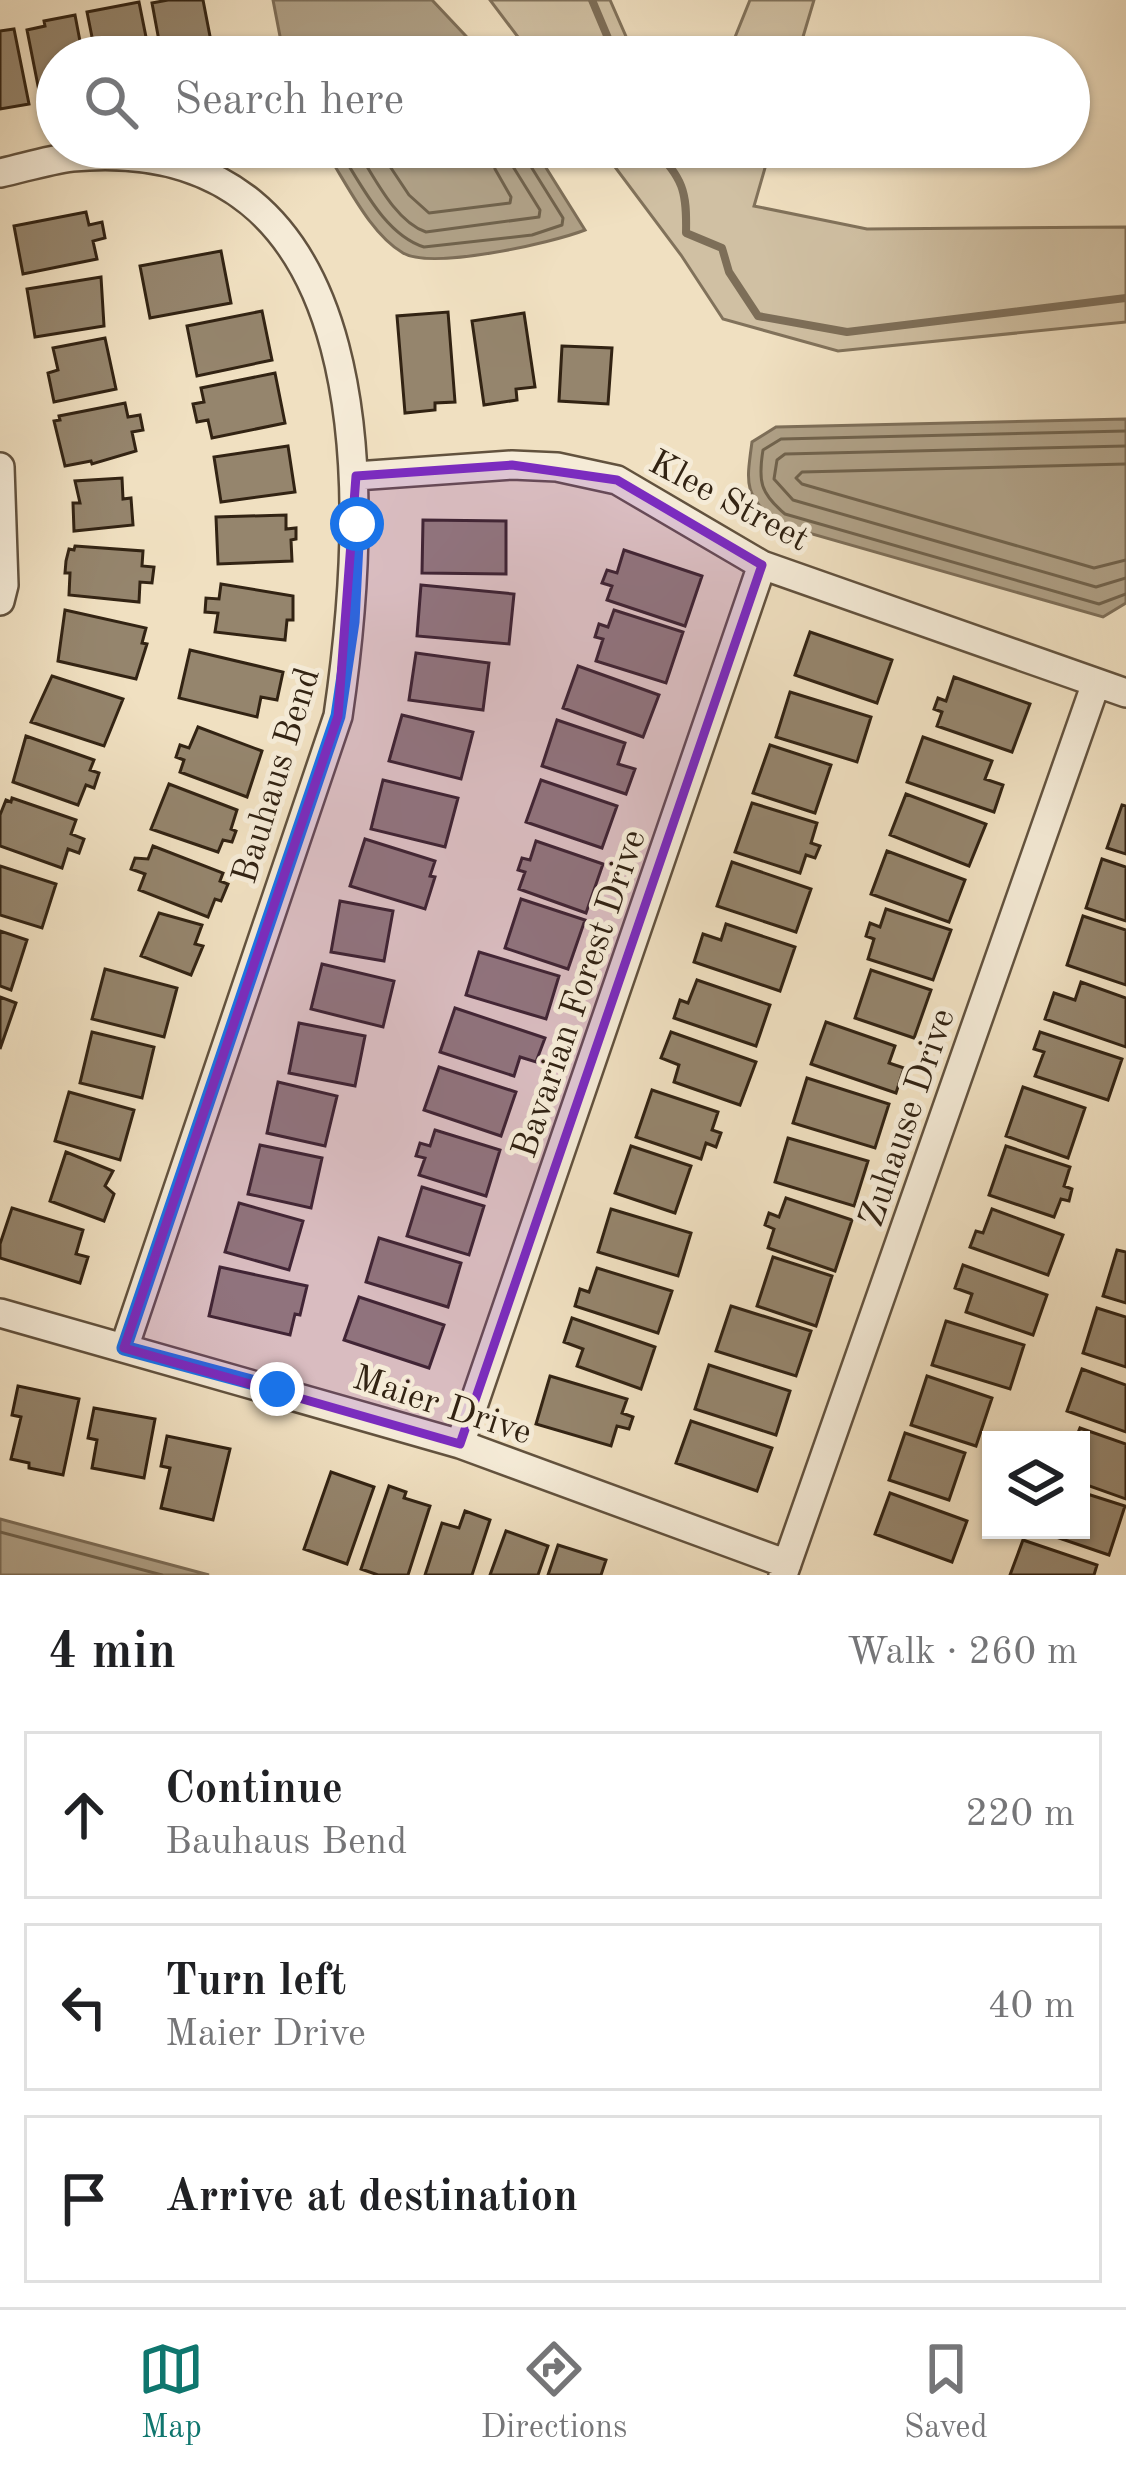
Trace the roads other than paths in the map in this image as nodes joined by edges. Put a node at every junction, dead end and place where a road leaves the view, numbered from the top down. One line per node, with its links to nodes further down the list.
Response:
1 (36, 165): 3 (street, Bauhaus Bend)
2 (184, 168): 5 (street, Bauhaus Bend)
3 (0, 173)
4 (0, 467): 7 (street)
5 (356, 476): 6 (street, Klee Street); 11 (street, Bauhaus Bend)
6 (762, 565): 8 (street, Klee Street); 12 (street, Bavarian Forest Drive)
7 (1, 590)
8 (1096, 682): 9 (street, Klee Street); 13 (street, Zuhause Drive)
9 (1126, 693)
10 (0, 1313): 11 (street, Maier Drive)
11 (124, 1348): 12 (street, Maier Drive)
12 (460, 1444): 13 (street, Maier Drive)
13 (785, 1569)

